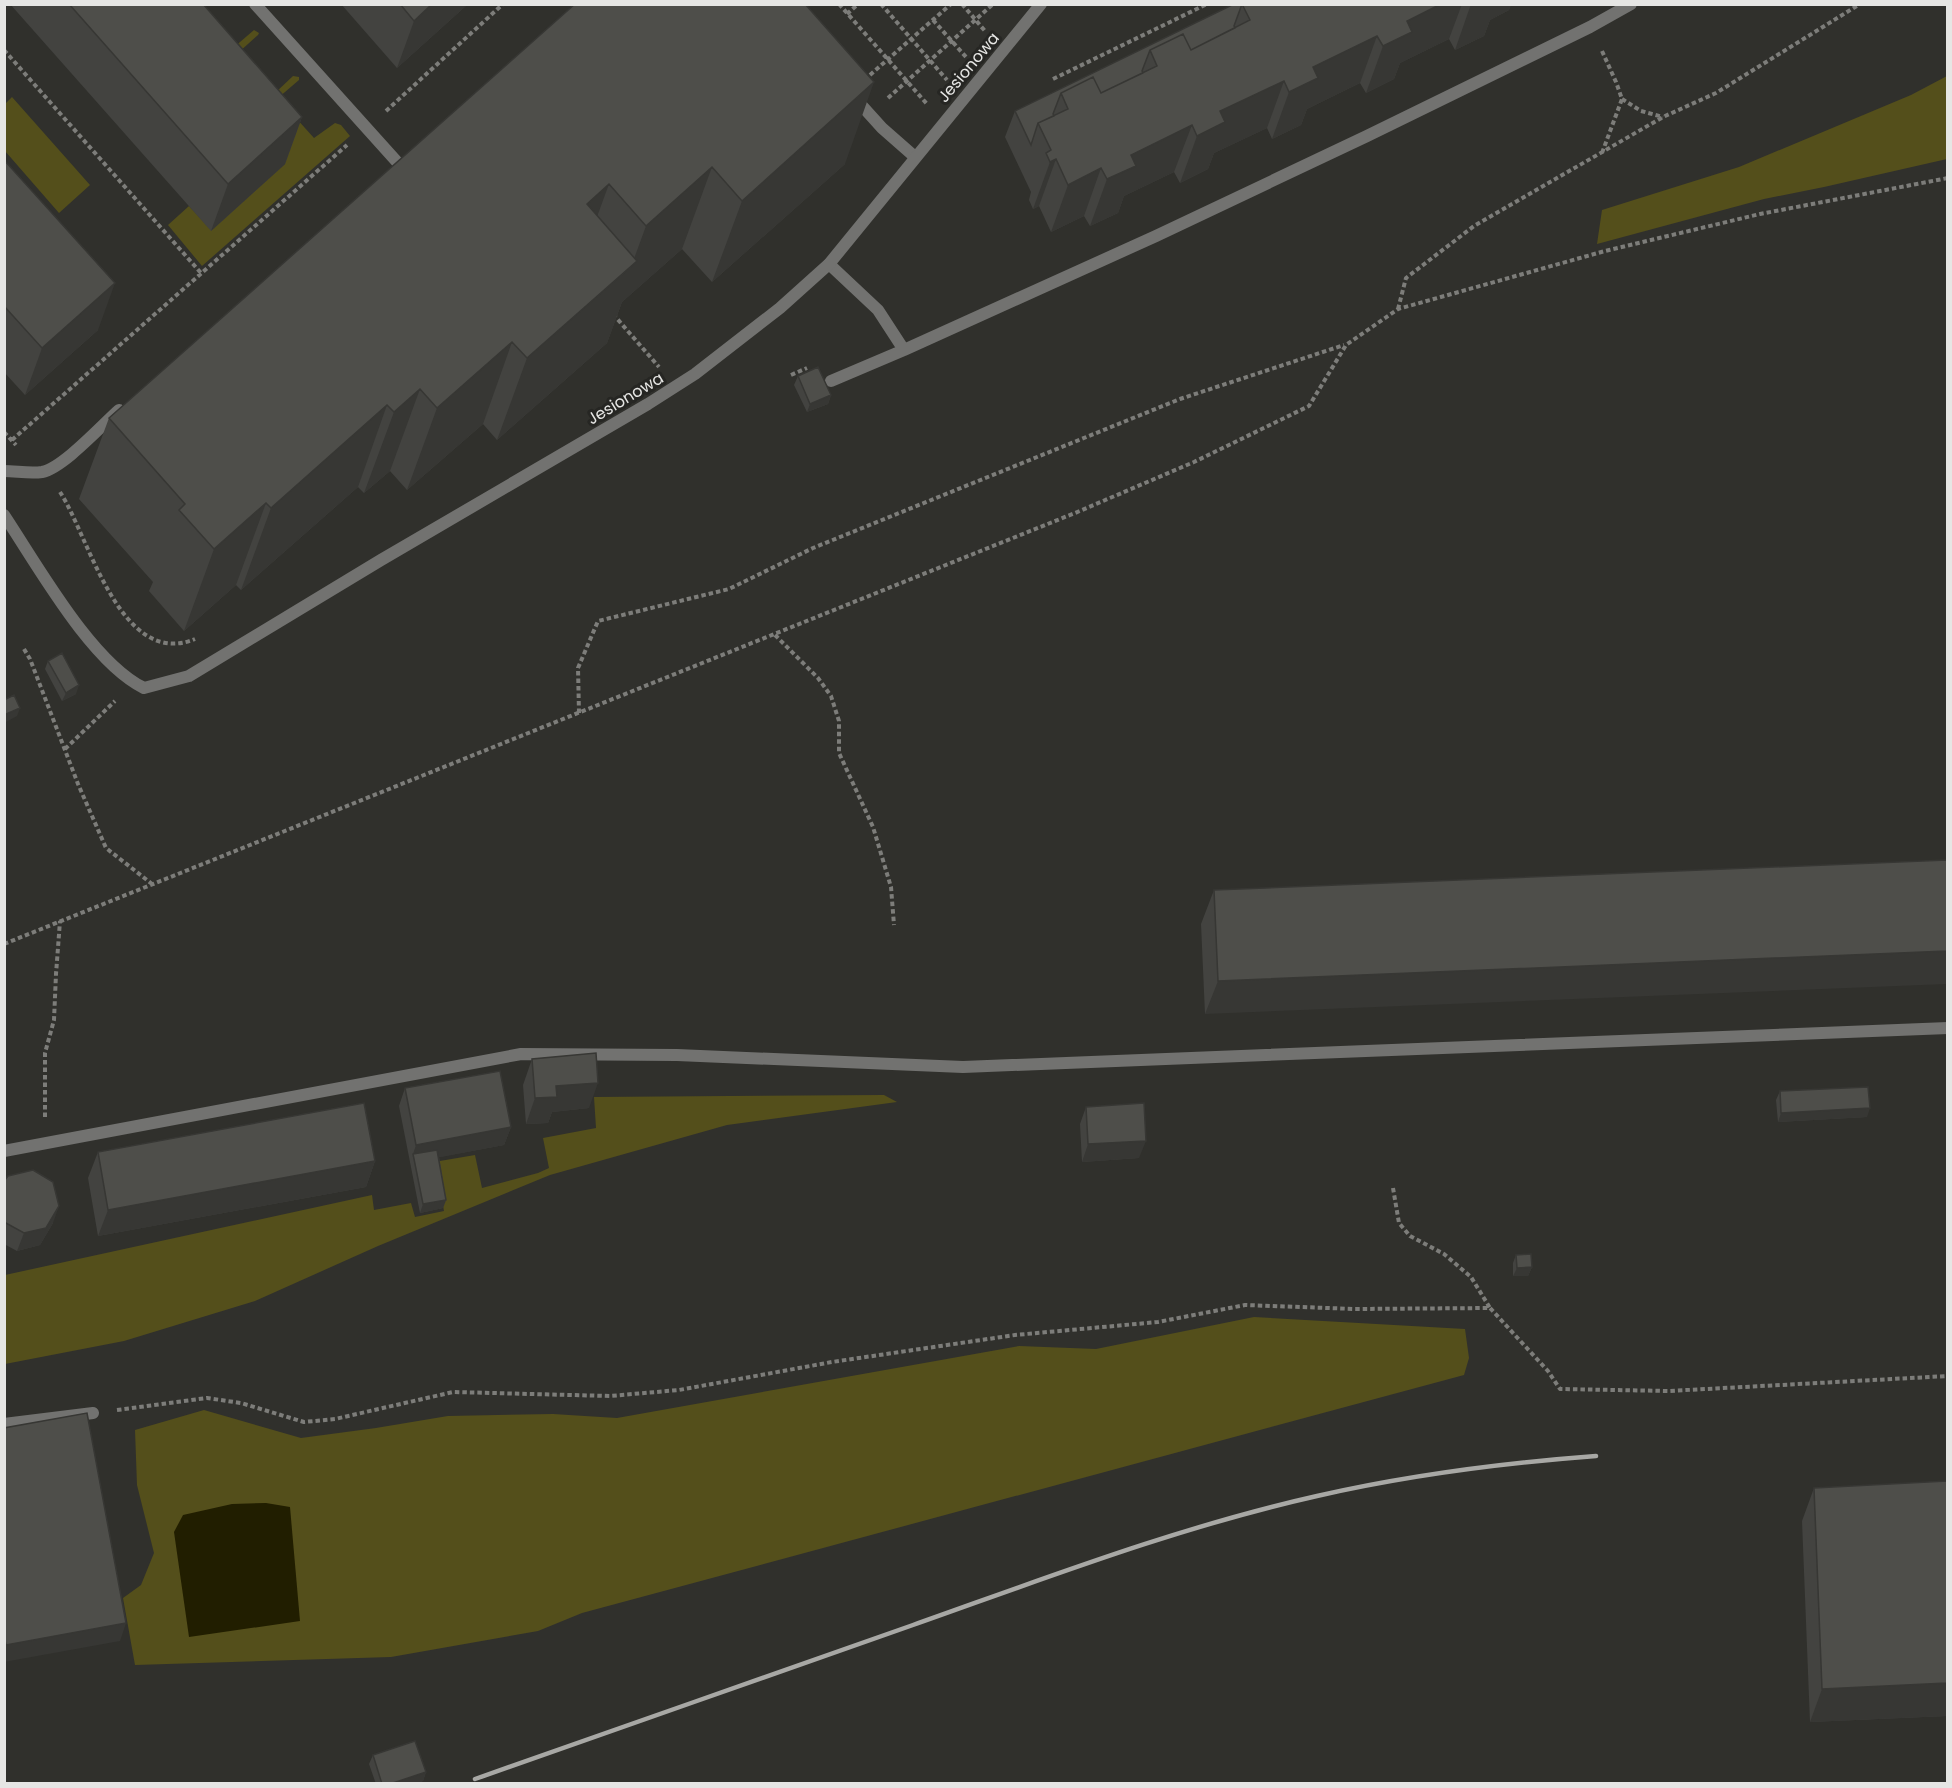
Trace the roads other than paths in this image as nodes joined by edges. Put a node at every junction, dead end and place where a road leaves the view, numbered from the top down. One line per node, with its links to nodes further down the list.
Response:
1 (255, 4): 6 (street)
2 (1041, 4): 5 (street, Jesionowa)
3 (1631, 4): 8 (street)
4 (846, 88): 5 (street)
5 (915, 157): 7 (street, Jesionowa)
6 (398, 163)
7 (829, 264): 8 (street); 12 (street, Jesionowa)
8 (904, 350): 9 (street)
9 (831, 381)
10 (129, 401): 11 (street)
11 (4, 471)
12 (4, 515)
13 (1947, 1028): 14 (street)
14 (4, 1151)
15 (93, 1413): 16 (street)
16 (4, 1424)

